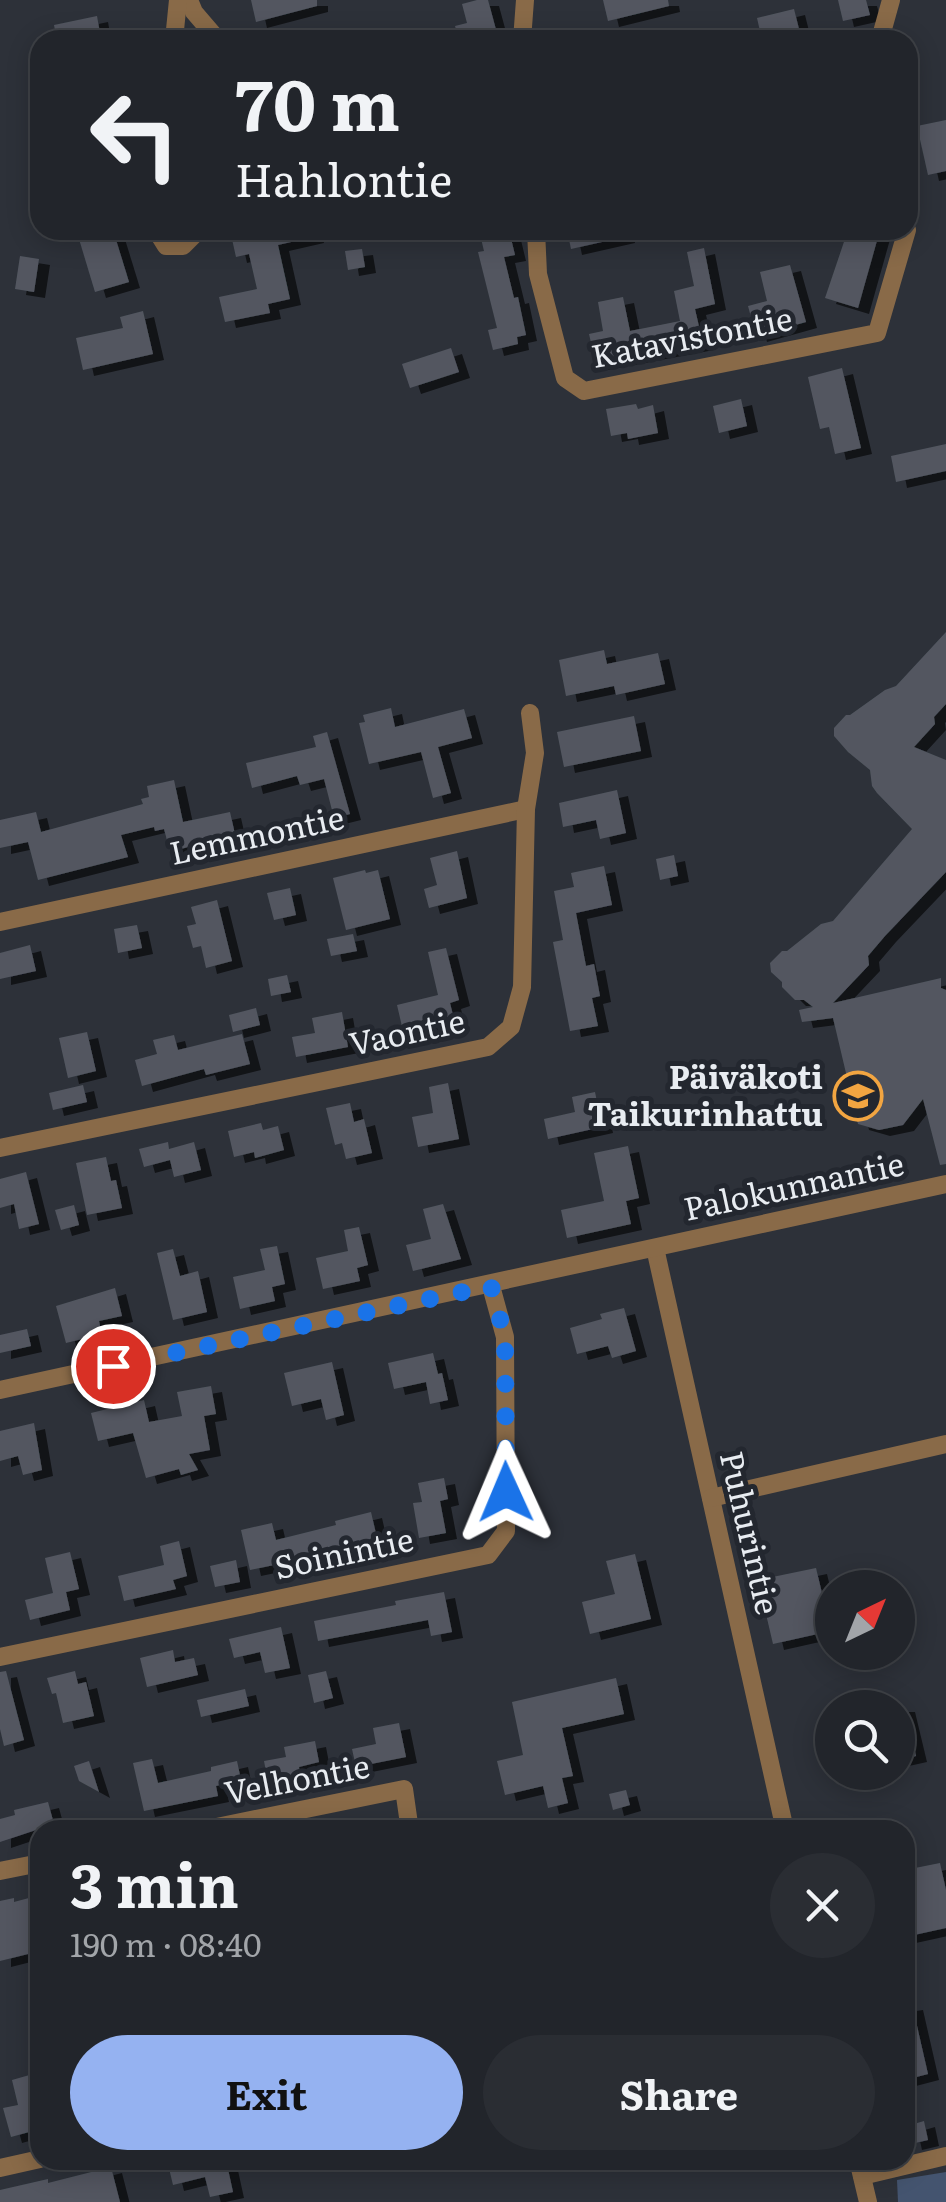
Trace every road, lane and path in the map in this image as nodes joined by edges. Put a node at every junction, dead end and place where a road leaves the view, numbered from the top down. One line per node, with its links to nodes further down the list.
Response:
1 (178, 0): 5 (street)
2 (188, 0): 6 (street)
3 (525, 0): 7 (street)
4 (891, 0): 8 (street)
5 (175, 30)
6 (209, 30)
7 (523, 30)
8 (883, 30)
9 (162, 240): 10 (street)
10 (189, 240)
11 (536, 240): 12 (street, Katavistontie)
12 (904, 240)
13 (530, 713): 14 (street, Vaontie)
14 (526, 809): 15 (street, Lemmontie); 16 (street, Vaontie)
15 (0, 922)
16 (0, 1148)
17 (946, 1184): 18 (street, Palokunnantie)
18 (655, 1248): 19 (street, Palokunnantie); 22 (street, Puhurintie)
19 (491, 1286): 20 (street, Palokunnantie); 23 (street, Soinintie)
20 (0, 1390)
21 (946, 1444): 22 (street)
22 (711, 1498): 26 (street, Puhurintie)
23 (0, 1657)
24 (251, 1820): 25 (street, Velhontie)
25 (408, 1820)
26 (783, 1820)
27 (30, 1865): 28 (street)
28 (0, 1871)
29 (946, 2156): 30 (street)
30 (915, 2160)
31 (30, 2161): 32 (street)
32 (0, 2168)
33 (860, 2170): 34 (street)
34 (868, 2202)

